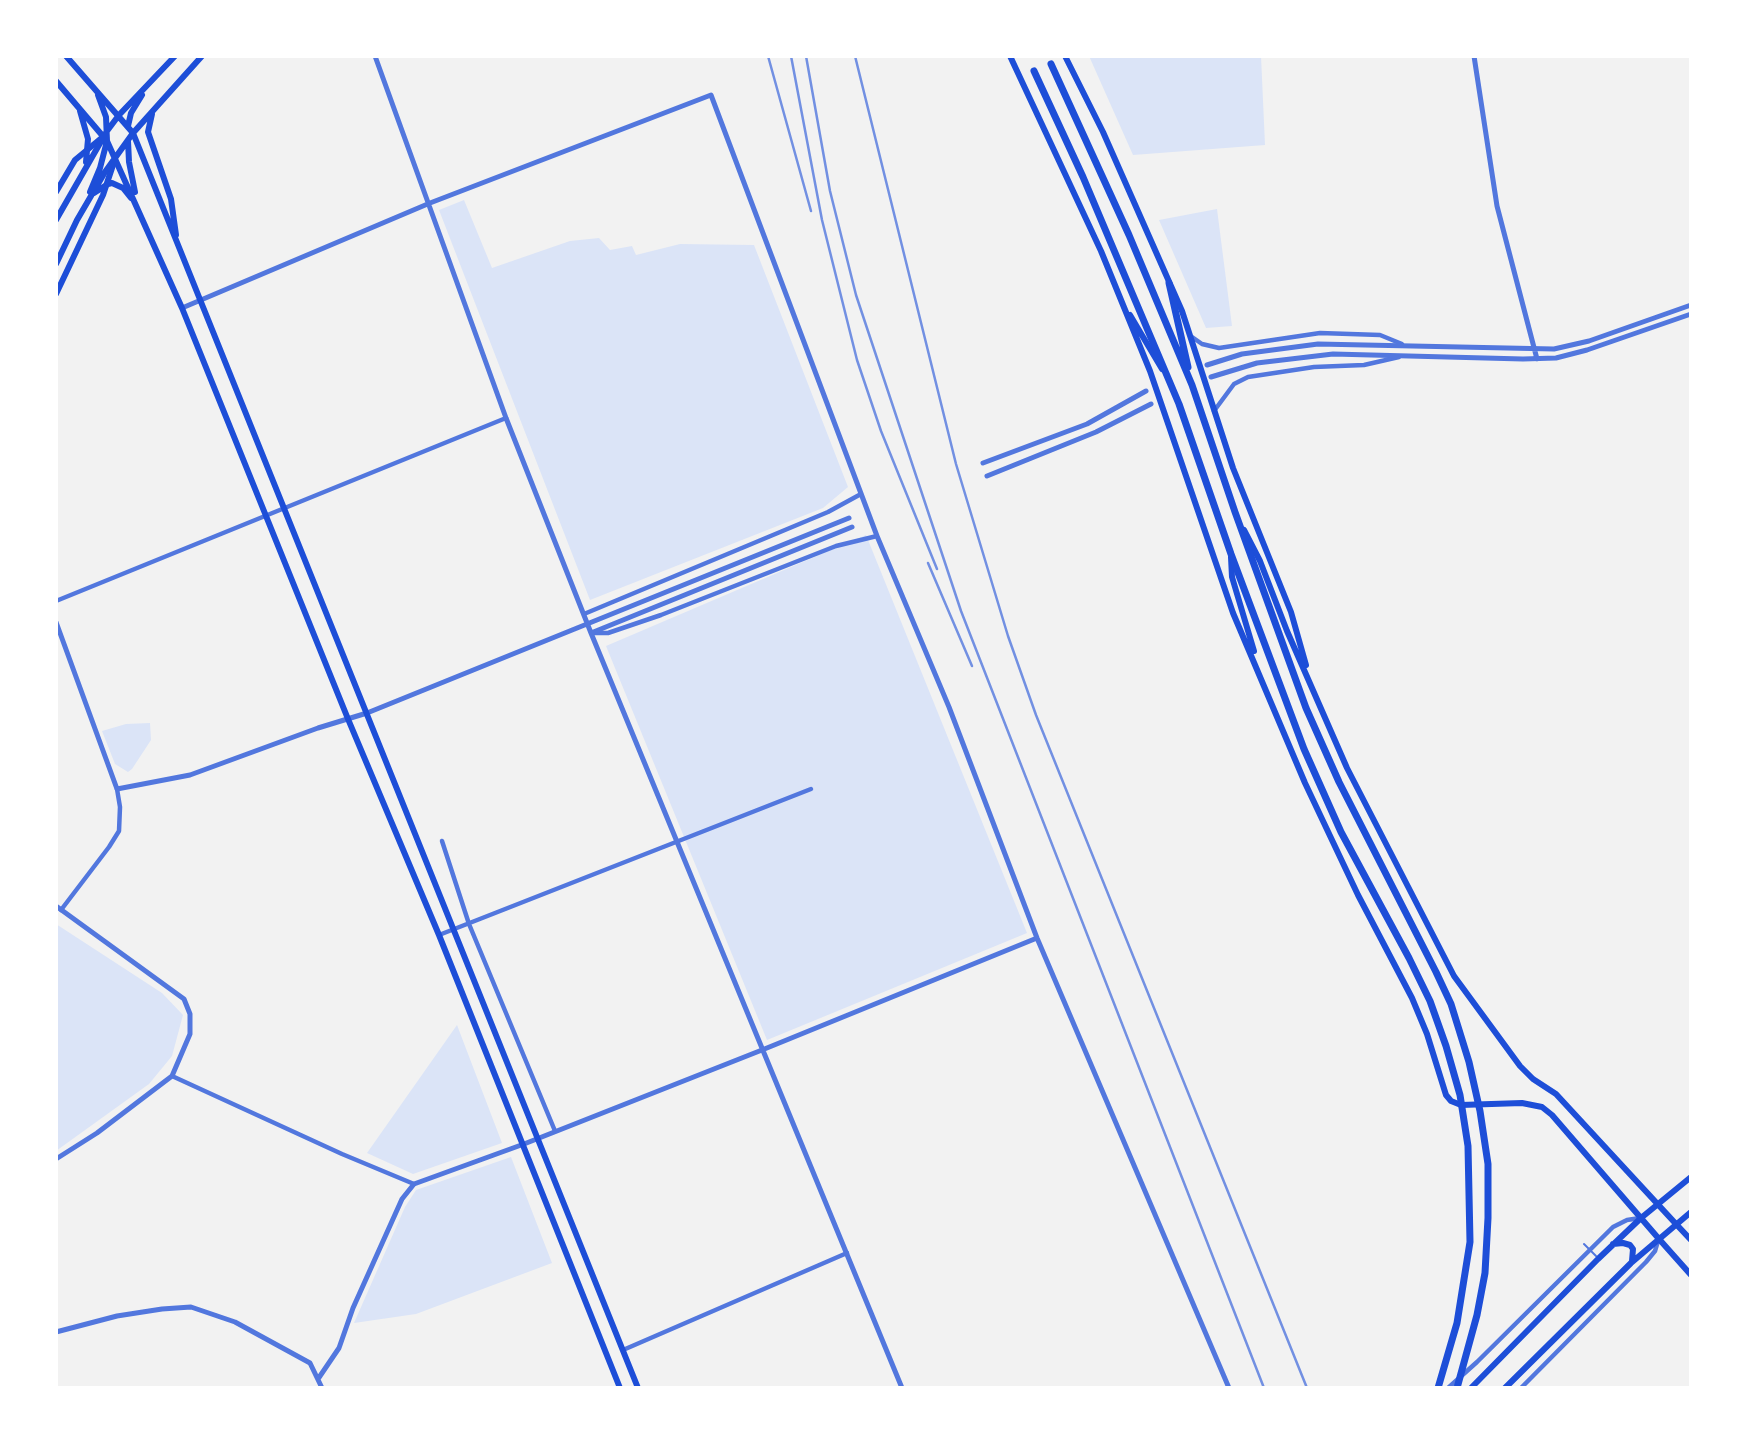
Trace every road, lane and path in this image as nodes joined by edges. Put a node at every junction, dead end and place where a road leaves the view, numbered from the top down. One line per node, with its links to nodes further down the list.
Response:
1 (66, 56): 12 (main road)
2 (175, 56): 10 (main road)
3 (202, 56): 14 (main road)
4 (375, 56): 24 (street)
5 (1010, 56): 32 (main road)
6 (1065, 56): 30 (main road)
7 (1475, 56): 39 (street)
8 (1051, 64): 44 (highway)
9 (1034, 71): 45 (highway)
10 (153, 79): 15 (main road); 16 (main road)
11 (56, 80): 13 (main road)
12 (92, 85): 15 (main road); 17 (main road)
13 (76, 103): 17 (main road); 19 (main road)
14 (155, 107): 18 (main road); 28 (main road)
15 (119, 115): 16 (main road); 17 (main road)
16 (128, 125): 18 (main road)
17 (106, 136): 19 (main road); 20 (main road); 21 (main road); 25 (main road)
18 (130, 136): 20 (main road); 26 (main road); 28 (main road)
19 (88, 148): 21 (main road); 23 (main road)
20 (116, 157): 22 (main road); 25 (main road); 26 (main road)
21 (85, 167): 27 (main road)
22 (107, 184): 25 (main road); 26 (main road); 31 (main road)
23 (56, 192)
24 (430, 203): 33 (street); 49 (street); 52 (street)
25 (86, 204): 29 (main road)
26 (138, 208): 35 (main road)
27 (56, 220)
28 (176, 241): 33 (main road)
29 (56, 264)
30 (1170, 283): 37 (main road); 44 (highway)
31 (56, 294)
32 (1119, 295): 45 (main road); 65 (main road)
33 (200, 300): 35 (street); 53 (main road)
34 (1691, 304): 39 (street)
35 (182, 308): 55 (main road)
36 (1691, 314): 41 (street)
37 (1189, 335): 38 (street); 48 (main road)
38 (1402, 344): 39 (street); 42 (street)
39 (1535, 349): 41 (street)
40 (1400, 356): 41 (street); 43 (street); 48 (street)
41 (1537, 359)
42 (1207, 365)
43 (1211, 377)
44 (1192, 385): 54 (highway)
45 (1172, 388): 59 (highway)
46 (1146, 391): 50 (street)
47 (1151, 404): 51 (street)
48 (1214, 411): 66 (main road)
49 (506, 418): 53 (street); 61 (street)
50 (983, 463)
51 (987, 476)
52 (861, 494): 58 (street); 61 (street)
53 (284, 509): 55 (street); 67 (main road)
54 (1235, 512): 66 (main road); 109 (highway)
55 (266, 515): 60 (street); 68 (main road)
56 (849, 518): 63 (street)
57 (852, 527): 64 (street)
58 (877, 536): 64 (street); 77 (street)
59 (1230, 554): 65 (main road); 107 (highway)
60 (56, 601)
61 (584, 614): 63 (street)
62 (56, 622): 69 (street)
63 (588, 624): 64 (street); 67 (street)
64 (592, 633): 72 (street)
65 (1260, 673): 88 (main road)
66 (1309, 677): 86 (main road)
67 (367, 713): 68 (street); 75 (main road)
68 (348, 719): 69 (street); 76 (main road)
69 (117, 789): 73 (street)
70 (811, 789): 72 (street)
71 (442, 841): 74 (street)
72 (677, 842): 74 (street); 78 (street)
73 (58, 908): 79 (street)
74 (469, 924): 75 (street); 80 (street)
75 (454, 930): 76 (street); 81 (main road)
76 (439, 935): 82 (main road)
77 (1037, 938): 78 (street); 106 (street)
78 (762, 1050): 80 (street); 95 (street)
79 (172, 1076): 83 (street); 85 (street)
80 (555, 1131): 81 (street)
81 (538, 1138): 82 (street); 100 (main road)
82 (524, 1144): 85 (street); 103 (main road)
83 (56, 1159)
84 (1691, 1177): 86 (main road)
85 (414, 1184): 101 (street)
86 (1657, 1204): 88 (main road); 89 (main road)
87 (1691, 1212): 89 (main road)
88 (1641, 1218): 90 (main road); 93 (main road); 94 (street)
89 (1676, 1224): 90 (main road); 91 (main road)
90 (1658, 1239): 97 (main road); 98 (main road); 112 (street)
91 (1691, 1240)
92 (1584, 1244): 94 (lane)
93 (1614, 1244): 96 (main road); 97 (main road)
94 (1589, 1250): 96 (lane); 108 (street)
95 (847, 1253): 100 (street); 105 (street)
96 (1598, 1259): 110 (main road)
97 (1631, 1263): 111 (main road)
98 (1691, 1275)
99 (56, 1332): 101 (street)
100 (623, 1350): 104 (main road)
101 (318, 1379): 102 (street)
102 (322, 1388)
103 (620, 1388)
104 (638, 1388)
105 (902, 1388)
106 (1229, 1388)
107 (1438, 1388)
108 (1448, 1388)
109 (1457, 1388)
110 (1471, 1388)
111 (1505, 1388)
112 (1521, 1388)

